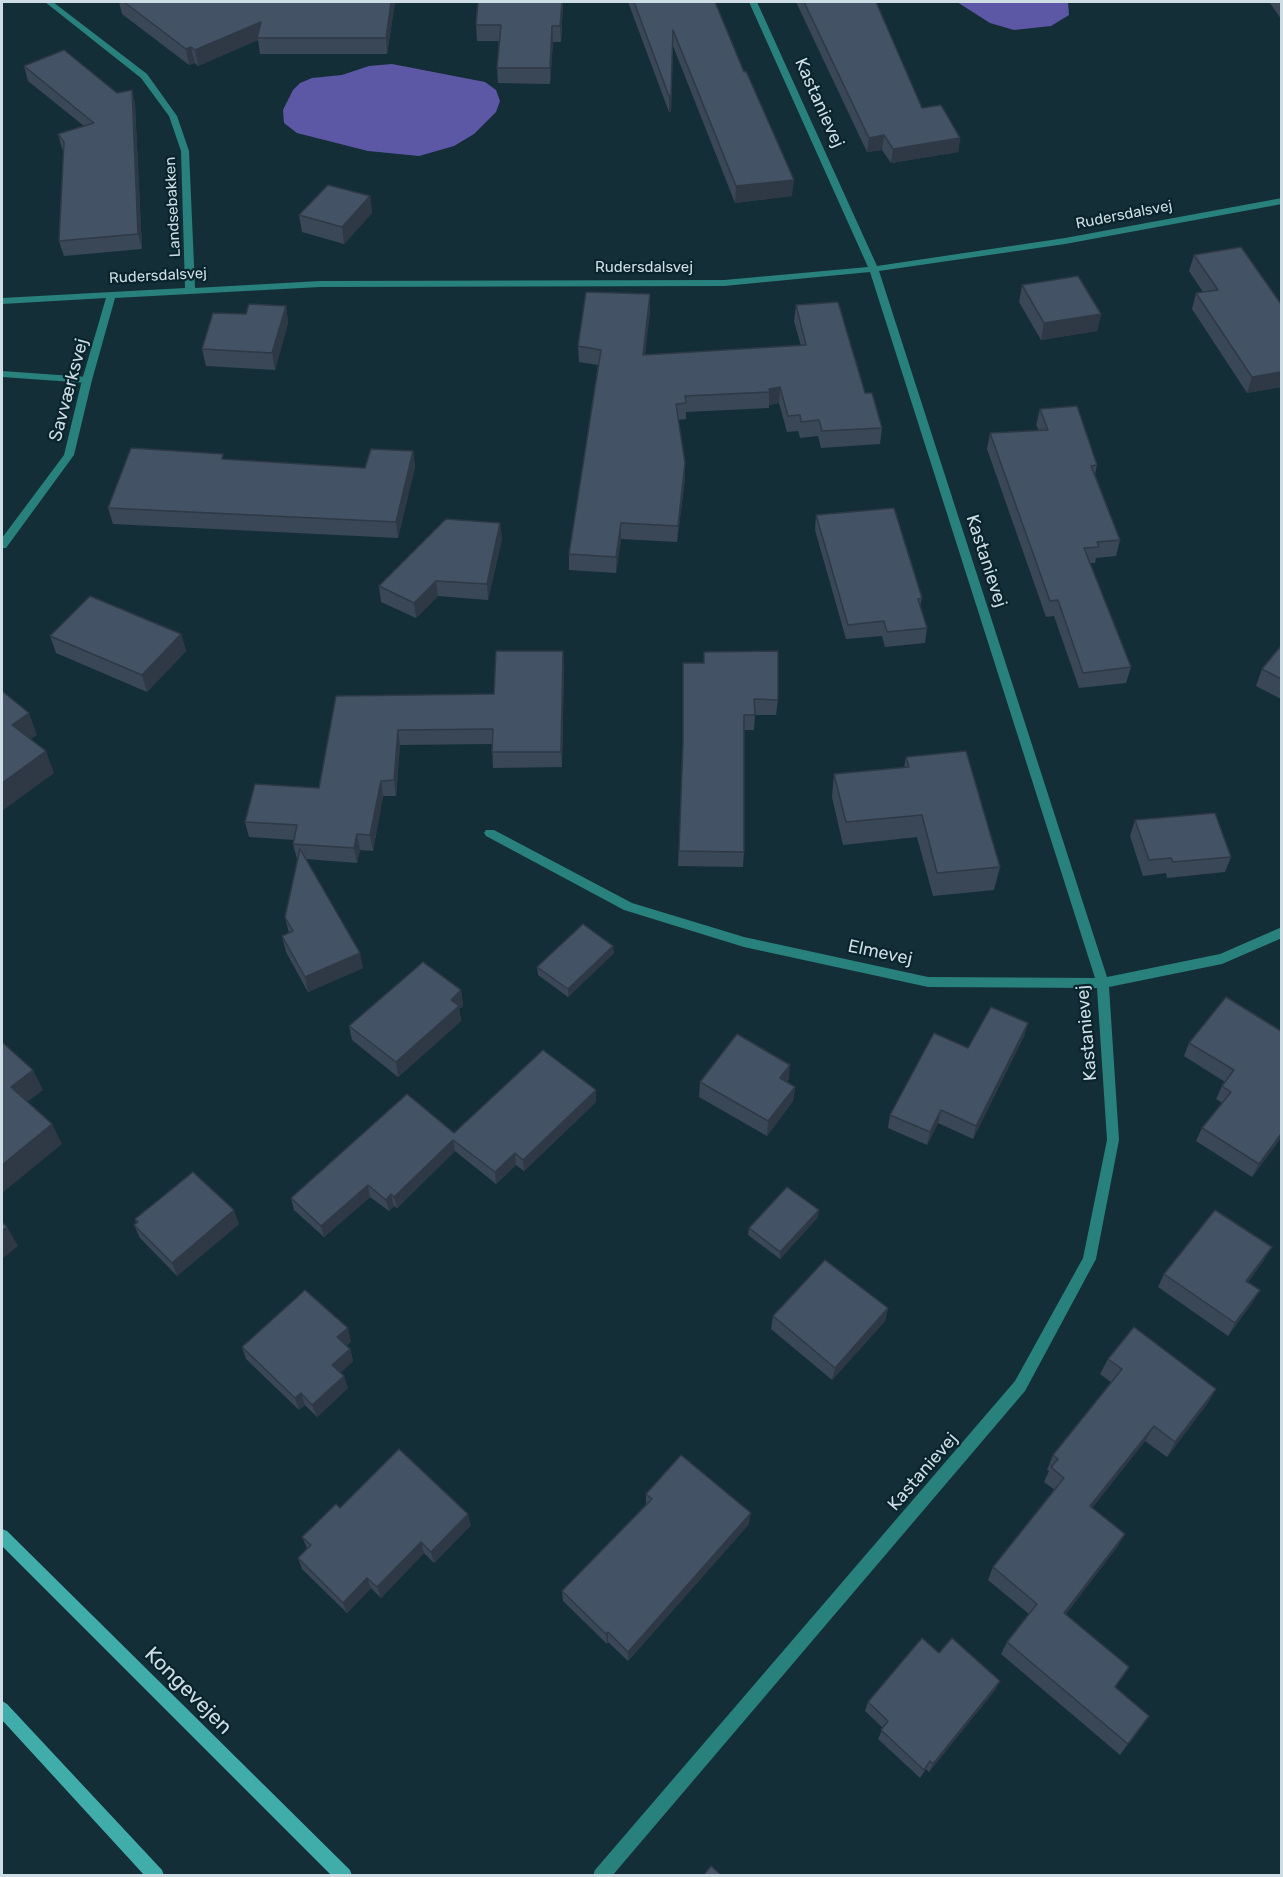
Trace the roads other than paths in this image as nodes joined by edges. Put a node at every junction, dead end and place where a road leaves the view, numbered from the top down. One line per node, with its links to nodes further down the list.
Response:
1 (49, 2): 5 (street, Landsebakken)
2 (753, 2): 4 (street, Kastanievej)
3 (1281, 201): 4 (street, Rudersdalsvej)
4 (874, 269): 5 (street, Rudersdalsvej); 13 (street, Kastanievej)
5 (190, 289): 6 (street, Rudersdalsvej)
6 (112, 294): 7 (street, Rudersdalsvej); 9 (street, Savværksvej)
7 (2, 301)
8 (2, 374): 9 (street)
9 (87, 380): 10 (street, Savværksvej)
10 (2, 545)
11 (490, 833): 13 (street, Elmevej)
12 (1281, 933): 13 (street, Elmevej)
13 (1103, 982): 18 (street, Kastanievej)
14 (2, 1536): 17 (main road, Kongevejen)
15 (2, 1709): 16 (main road)
16 (156, 1875)
17 (344, 1875)
18 (601, 1875)

